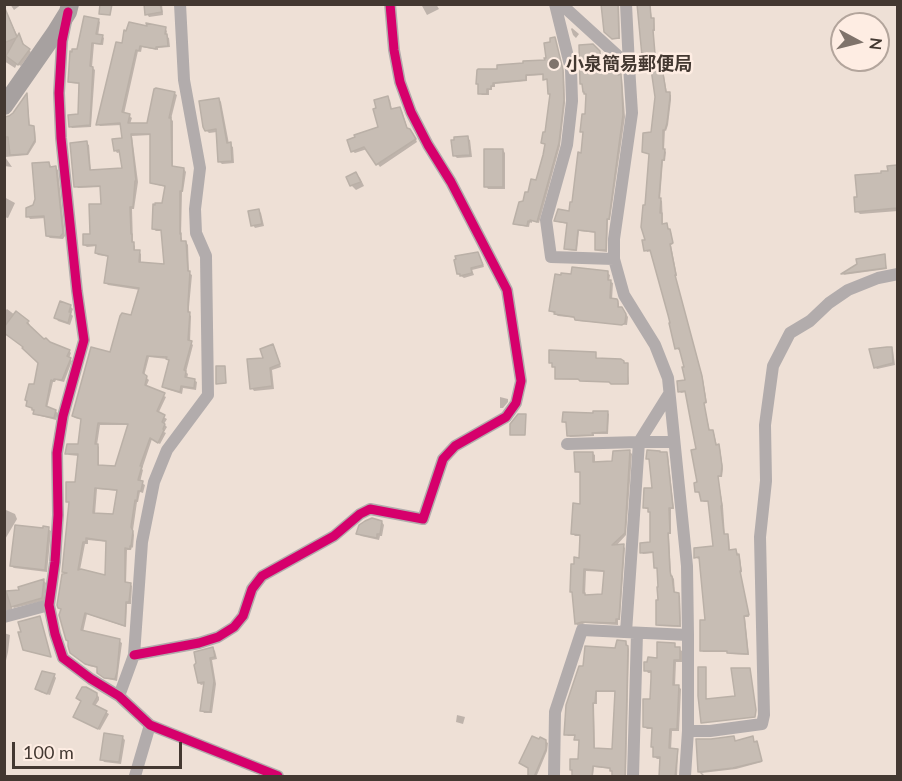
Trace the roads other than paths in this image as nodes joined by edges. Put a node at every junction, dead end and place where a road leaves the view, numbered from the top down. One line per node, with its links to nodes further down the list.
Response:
1 (180, 4): 19 (street)
2 (390, 4): 19 (street)
3 (555, 4): 9 (street)
4 (561, 4): 7 (street)
5 (626, 4): 7 (street)
6 (69, 8): 8 (main road); 15 (street)
7 (629, 66): 9 (street)
8 (4, 106)
9 (614, 260): 11 (street)
10 (897, 274): 22 (street)
11 (669, 394): 12 (street); 13 (street)
12 (639, 442): 13 (street); 14 (street); 17 (street)
13 (674, 442): 18 (street)
14 (567, 444)
15 (49, 605): 16 (street); 20 (street)
16 (4, 617)
17 (632, 632): 18 (street); 25 (street); 26 (street)
18 (688, 634): 22 (street)
19 (134, 655): 20 (street)
20 (119, 696): 21 (street)
21 (150, 725): 23 (street); 24 (street)
22 (687, 731): 27 (street)
23 (135, 777)
24 (279, 777)
25 (554, 777)
26 (633, 777)
27 (685, 777)

